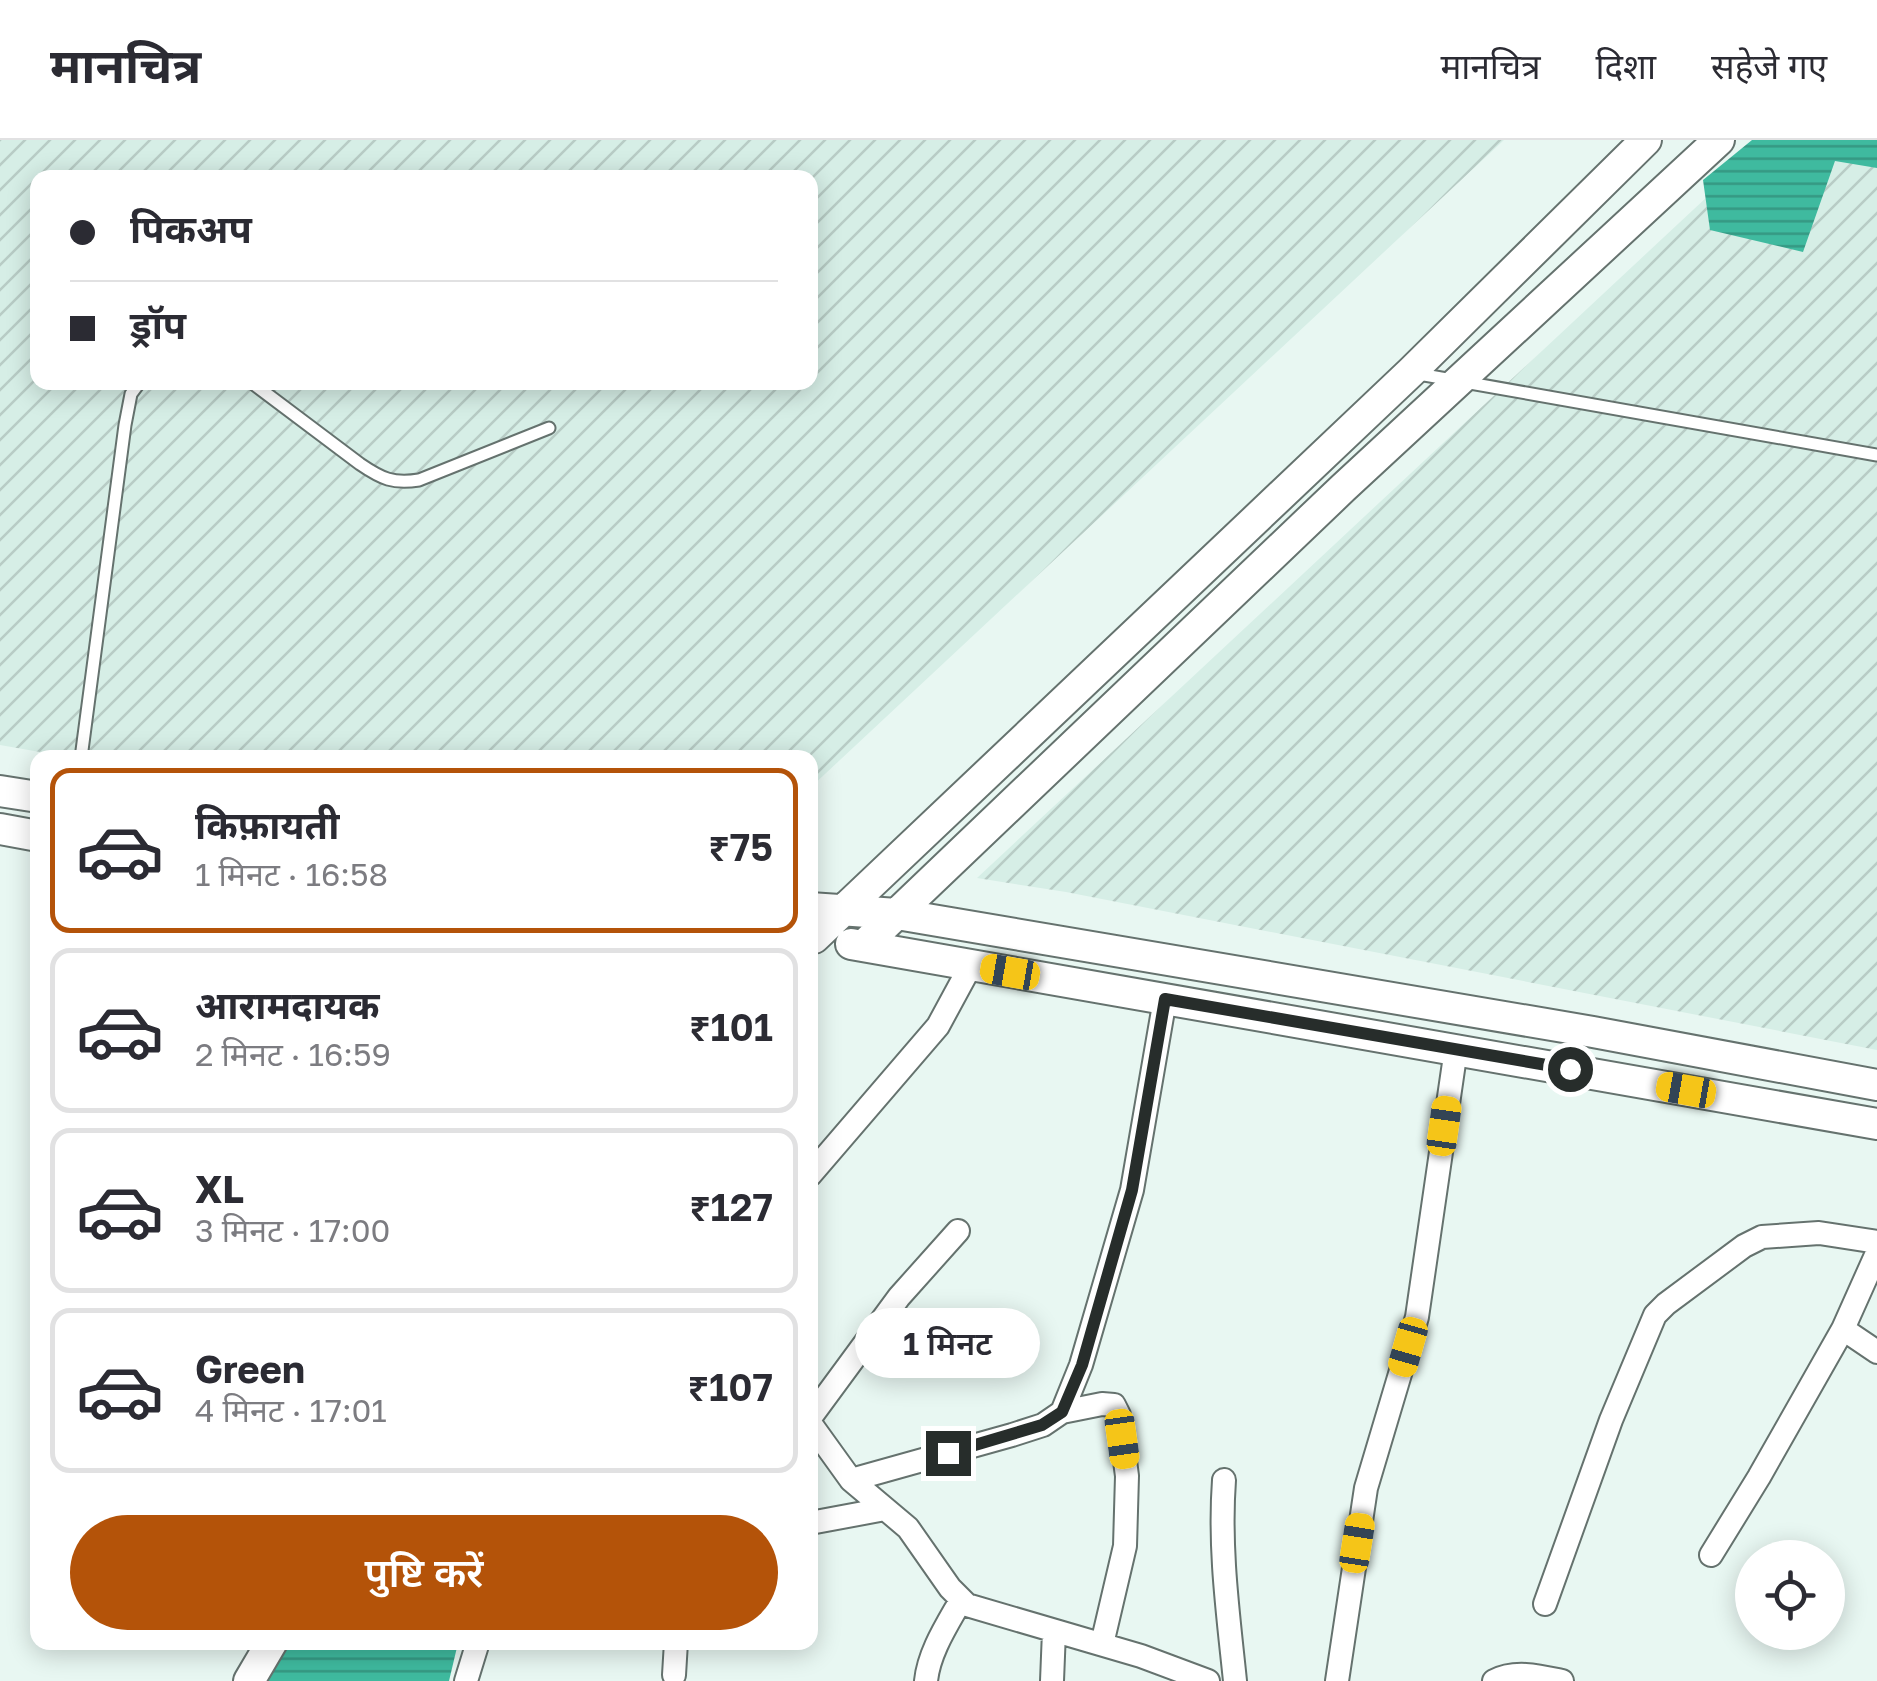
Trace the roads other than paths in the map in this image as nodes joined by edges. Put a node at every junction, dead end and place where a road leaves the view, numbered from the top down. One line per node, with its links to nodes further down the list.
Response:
1 (1646, 140): 3 (street)
2 (1719, 140): 4 (street)
3 (1411, 372): 4 (lane); 14 (street)
4 (1460, 381): 8 (lane); 15 (street)
5 (134, 390): 9 (lane)
6 (261, 390): 7 (lane)
7 (549, 428)
8 (1877, 455)
9 (83, 750)
10 (0, 791): 11 (street)
11 (30, 796)
12 (0, 829): 13 (street)
13 (30, 835)
14 (847, 909): 15 (street); 16 (street)
15 (897, 914): 18 (street); 22 (street)
16 (818, 924)
17 (818, 930): 18 (street)
18 (864, 946): 19 (street)
19 (971, 965): 20 (street); 24 (street)
20 (1165, 999): 21 (street); 31 (street)
21 (1456, 1049): 23 (street); 52 (street)
22 (1877, 1085)
23 (1877, 1124)
24 (818, 1166)
25 (958, 1231): 30 (street)
26 (1877, 1242): 39 (street)
27 (1877, 1253): 28 (street)
28 (1843, 1329): 29 (street); 37 (street)
29 (1877, 1352)
30 (818, 1410)
31 (1062, 1412): 33 (street); 41 (street)
32 (818, 1433): 33 (street)
33 (851, 1480): 35 (street)
34 (1224, 1480): 51 (street)
35 (885, 1509): 36 (street); 38 (street)
36 (818, 1522)
37 (1711, 1554)
38 (961, 1600): 40 (street); 48 (street)
39 (1545, 1604)
40 (1054, 1631): 41 (street); 49 (street)
41 (1102, 1644): 50 (street)
42 (267, 1650): 46 (street)
43 (476, 1650): 47 (street)
44 (676, 1650): 45 (street)
45 (674, 1675)
46 (248, 1681)
47 (466, 1681)
48 (926, 1681)
49 (1052, 1681)
50 (1208, 1681)
51 (1235, 1681)
52 (1337, 1681)
53 (1494, 1681): 54 (street)
54 (1562, 1681)

